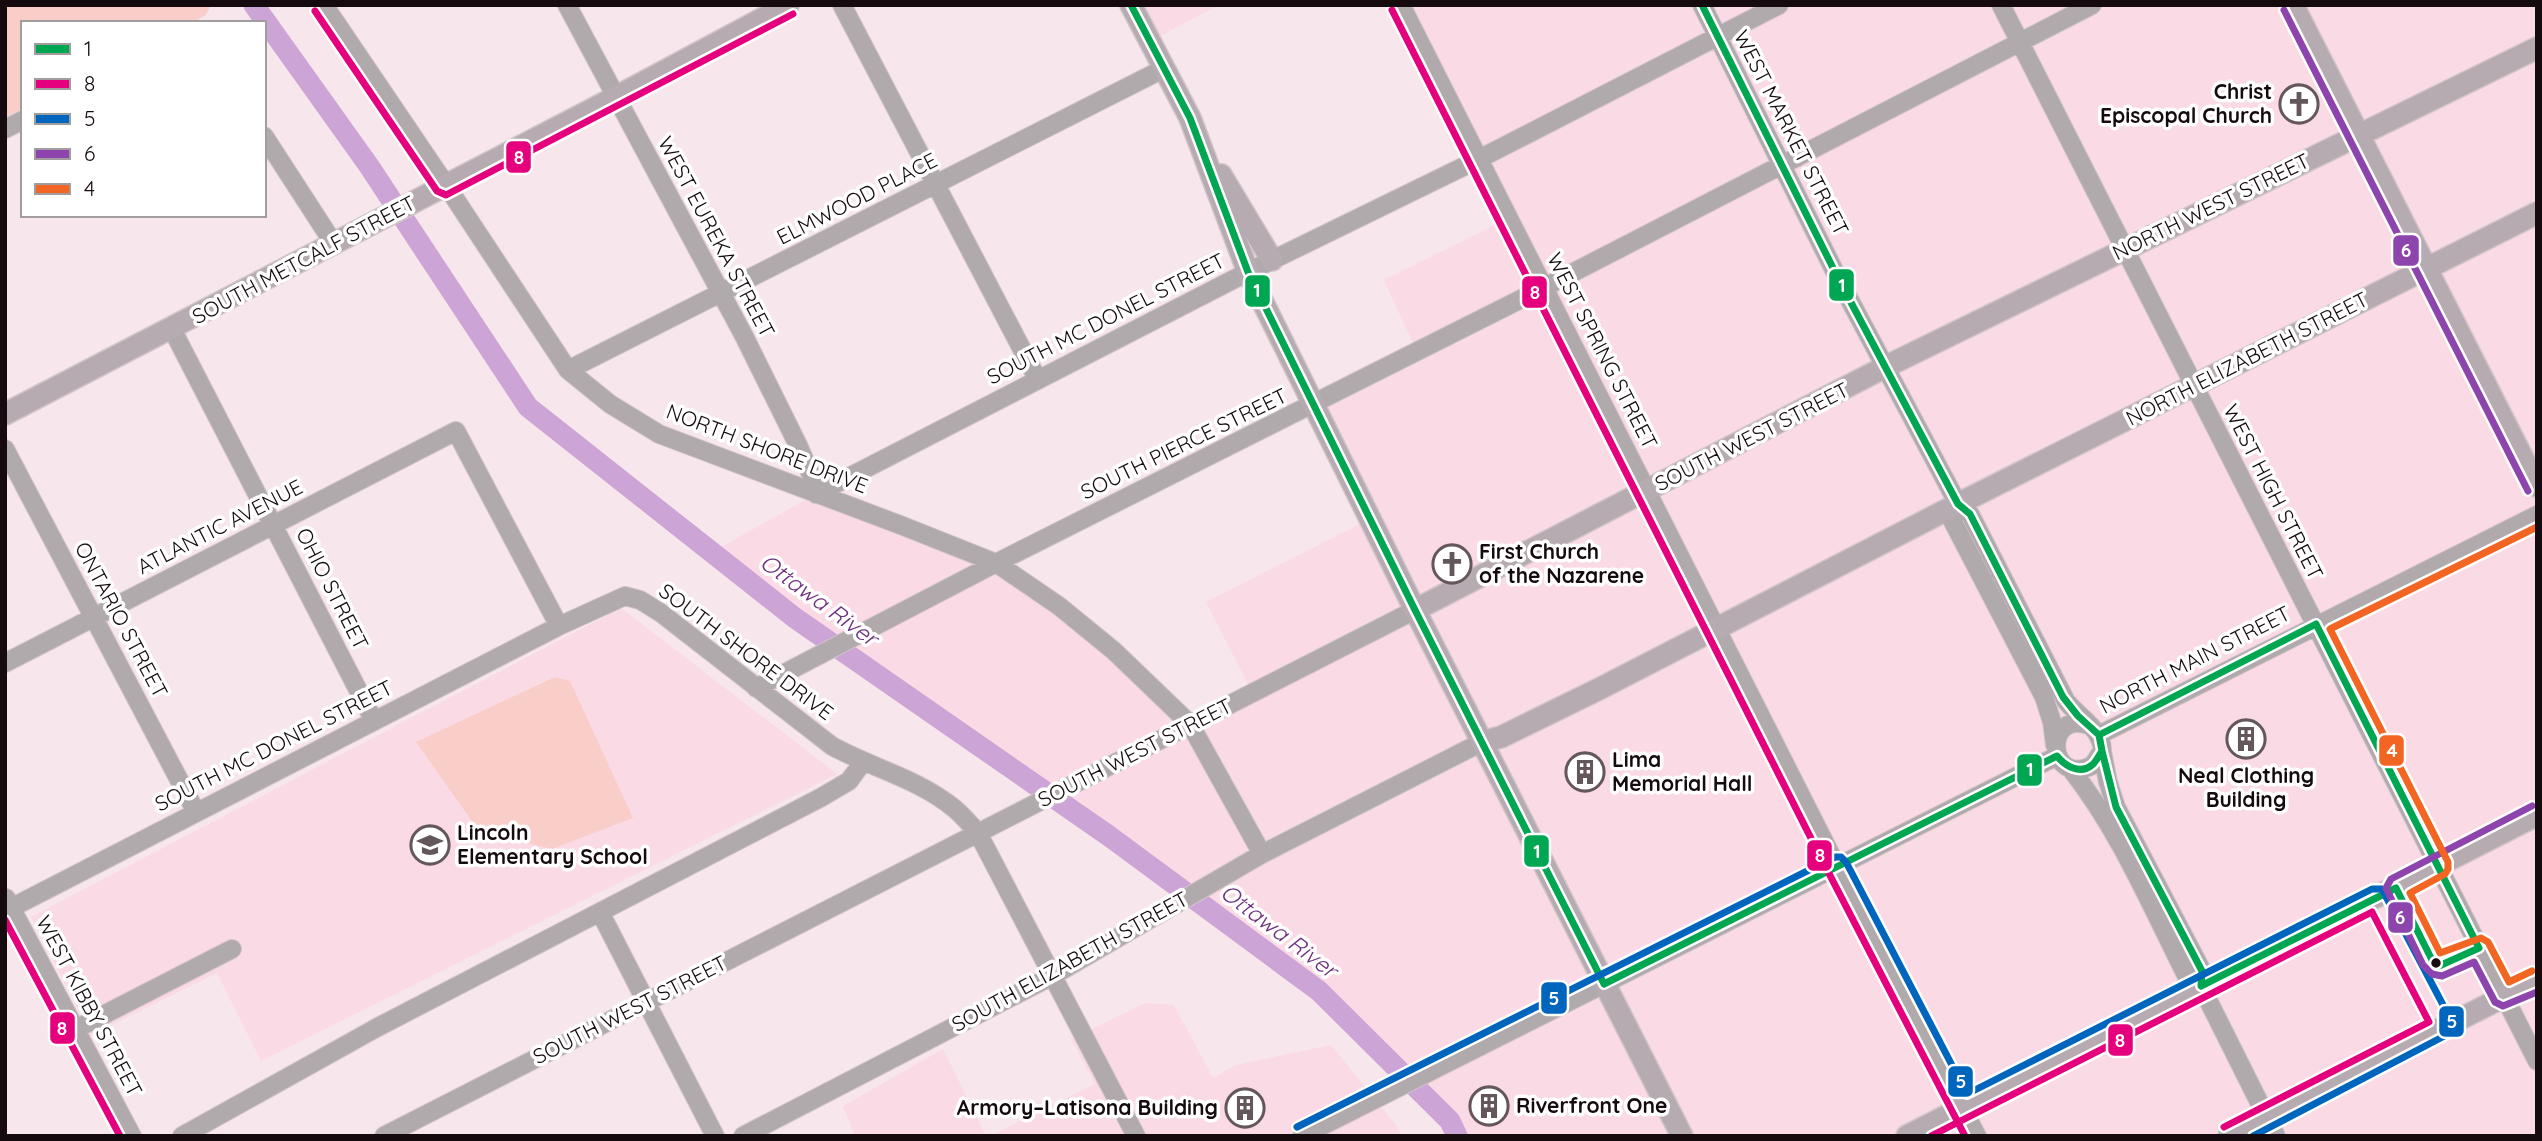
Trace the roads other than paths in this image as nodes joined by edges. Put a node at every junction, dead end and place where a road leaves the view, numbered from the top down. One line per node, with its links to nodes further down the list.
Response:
1 (324, 5): 25 (street, NORTH SHORE DRIVE)
2 (567, 5): 16 (street, WEST EUREKA STREET)
3 (788, 5): 16 (main road, SOUTH METCALF STREET)
4 (842, 5): 24 (street)
5 (1131, 5): 15 (main road)
6 (1401, 5): 22 (street, WEST SPRING STREET)
7 (1702, 5): 12 (street, WEST MARKET STREET)
8 (1779, 5): 12 (street, SOUTH MC DONEL STREET)
9 (2001, 5): 13 (street, WEST HIGH STREET)
10 (2092, 5): 13 (street, SOUTH PIERCE STREET)
11 (2293, 5): 19 (main road)
12 (1718, 37): 22 (street, SOUTH MC DONEL STREET); 23 (street, WEST MARKET STREET)
13 (2020, 43): 23 (street, SOUTH PIERCE STREET); 28 (street, WEST HIGH STREET)
14 (2537, 48): 19 (main road, NORTH WEST STREET)
15 (1165, 68): 21 (main road); 24 (street, ELMWOOD PLACE)
16 (616, 97): 25 (main road, SOUTH METCALF STREET); 33 (street, WEST EUREKA STREET)
17 (21, 121): 18 (street)
18 (5, 129)
19 (2359, 135): 28 (main road, NORTH WEST STREET); 30 (main road)
20 (266, 139): 27 (street)
21 (1204, 156): 29 (main road); 31 (main road)
22 (1479, 159): 29 (street, SOUTH MC DONEL STREET); 32 (street, WEST SPRING STREET)
23 (1783, 165): 32 (street, SOUTH PIERCE STREET); 35 (street, WEST MARKET STREET)
24 (936, 184): 33 (street, ELMWOOD PLACE); 37 (street)
25 (446, 185): 27 (main road, SOUTH METCALF STREET); 36 (street, NORTH SHORE DRIVE)
26 (2537, 213): 30 (main road, NORTH ELIZABETH STREET)
27 (334, 244): 34 (main road, SOUTH METCALF STREET)
28 (2125, 250): 35 (main road, NORTH WEST STREET); 38 (street, WEST HIGH STREET)
29 (1272, 260): 31 (street, SOUTH MC DONEL STREET)
30 (2426, 269): 38 (main road, NORTH ELIZABETH STREET); 42 (main road)
31 (1248, 272): 37 (street, SOUTH MC DONEL STREET); 39 (main road)
32 (1545, 287): 39 (street, SOUTH PIERCE STREET); 43 (street, WEST SPRING STREET)
33 (721, 295): 36 (street, ELMWOOD PLACE); 44 (street, WEST EUREKA STREET)
34 (172, 329): 40 (main road, SOUTH METCALF STREET); 47 (street, OHIO STREET)
35 (1885, 367): 43 (main road, SOUTH WEST STREET); 45 (street, WEST MARKET STREET)
36 (568, 370): 44 (street, NORTH SHORE DRIVE)
37 (1038, 380): 44 (street, SOUTH MC DONEL STREET)
38 (2194, 386): 45 (main road, NORTH ELIZABETH STREET); 51 (street, WEST HIGH STREET)
39 (1313, 405): 48 (street, SOUTH PIERCE STREET); 49 (main road)
40 (5, 414)
41 (5, 449): 50 (street, ONTARIO STREET)
42 (2537, 486)
43 (1647, 490): 49 (main road, SOUTH WEST STREET); 53 (street, WEST SPRING STREET)
44 (816, 494): 48 (street, NORTH SHORE DRIVE)
45 (1958, 504): 53 (main road, SOUTH ELIZABETH STREET); 58 (street, WEST MARKET STREET); 60 (street, WEST MARKET STREET)
46 (2537, 515): 51 (street, NORTH MAIN STREET)
47 (273, 525): 50 (street, ATLANTIC AVENUE); 52 (street, ATLANTIC AVENUE); 56 (street, OHIO STREET)
48 (996, 563): 55 (street, SOUTH PIERCE STREET); 57 (street, NORTH SHORE DRIVE)
49 (1415, 610): 57 (street, SOUTH WEST STREET); 59 (main road)
50 (94, 618): 54 (street, ATLANTIC AVENUE); 62 (street, ONTARIO STREET)
51 (2316, 624): 58 (street, NORTH MAIN STREET); 66 (street, WEST HIGH STREET)
52 (559, 626): 55 (street, SOUTH SHORE DRIVE); 56 (street, SOUTH MC DONEL STREET)
53 (1716, 627): 59 (main road, SOUTH ELIZABETH STREET); 67 (street, WEST SPRING STREET)
54 (5, 663)
55 (756, 688): 61 (street, SOUTH SHORE DRIVE)
56 (374, 721): 62 (street, SOUTH MC DONEL STREET)
57 (1190, 724): 64 (street, SOUTH WEST STREET); 65 (street, NORTH SHORE DRIVE)
58 (2097, 737): 60 (street); 60 (street); 74 (street)
59 (1482, 742): 65 (street, SOUTH ELIZABETH STREET); 73 (main road)
60 (2061, 756): 67 (street); 74 (street)
61 (863, 762): 64 (street, SOUTH SHORE DRIVE); 69 (street)
62 (196, 812): 68 (street, SOUTH MC DONEL STREET)
63 (2537, 815): 66 (main road)
64 (978, 832): 71 (street); 76 (street, SOUTH WEST STREET)
65 (1262, 854): 71 (street, SOUTH ELIZABETH STREET)
66 (2438, 866): 74 (main road); 75 (street, WEST HIGH STREET)
67 (1837, 867): 73 (street); 79 (street, WEST SPRING STREET)
68 (9, 912): 77 (street, WEST KIBBY STREET)
69 (600, 912): 76 (street); 82 (street)
70 (232, 949): 77 (street)
71 (1052, 976): 85 (street, SOUTH ELIZABETH STREET); 86 (street)
72 (2537, 980): 75 (main road)
73 (1604, 984): 87 (street); 88 (main road)
74 (2201, 986): 79 (main road); 80 (street)
75 (2504, 996): 78 (street, WEST HIGH STREET); 80 (main road)
76 (646, 1002): 83 (street, SOUTH WEST STREET); 84 (street)
77 (74, 1030): 81 (street, WEST KIBBY STREET)
78 (2537, 1061)
79 (1963, 1108): 89 (main road); 90 (street, WEST SPRING STREET)
80 (2272, 1126): 91 (main road)
81 (132, 1136)
82 (182, 1136)
83 (384, 1136)
84 (715, 1136)
85 (743, 1136)
86 (1136, 1136)
87 (1302, 1136)
88 (1682, 1136)
89 (1907, 1136)
90 (1977, 1136)
91 (2229, 1136)

